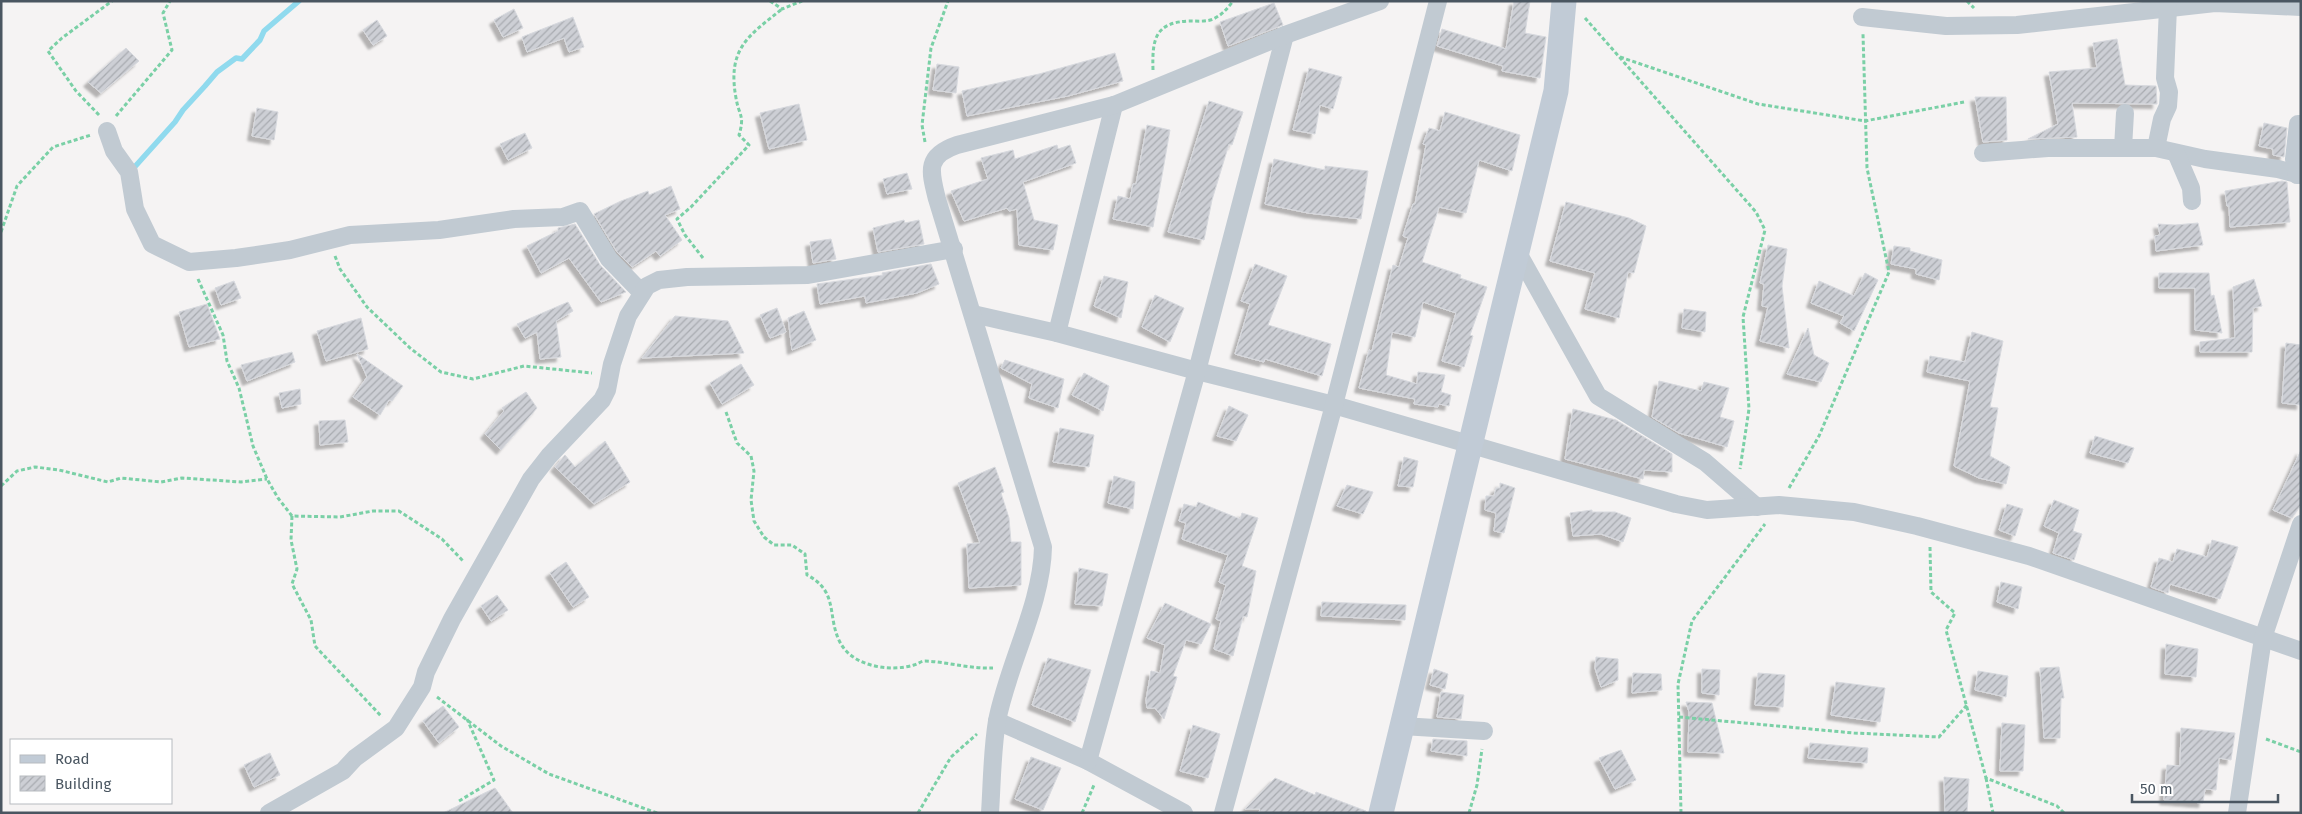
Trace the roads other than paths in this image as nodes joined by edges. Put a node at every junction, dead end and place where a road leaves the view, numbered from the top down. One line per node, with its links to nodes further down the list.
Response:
1 (1380, 1): 7 (street)
2 (1438, 1): 24 (street)
3 (2168, 7): 4 (street); 6 (street); 13 (street)
4 (2301, 7)
5 (1573, 8): 19 (street)
6 (1862, 17)
7 (1286, 35): 8 (street); 23 (street)
8 (1114, 105): 18 (street); 22 (street)
9 (2125, 113): 12 (street)
10 (104, 124): 20 (street)
11 (2301, 124): 16 (street)
12 (2123, 148): 13 (street); 15 (street)
13 (2156, 148): 14 (street)
14 (2176, 152): 16 (street); 17 (street)
15 (1983, 153)
16 (2299, 175)
17 (2192, 201)
18 (954, 249): 20 (street); 21 (street)
19 (1518, 253): 25 (street); 26 (street)
20 (642, 293): 34 (street)
21 (973, 314): 22 (street); 30 (street)
22 (1057, 333): 23 (street)
23 (1197, 371): 24 (street); 33 (street)
24 (1334, 405): 25 (street); 37 (street)
25 (1471, 446): 26 (street); 31 (street)
26 (1758, 507): 28 (street)
27 (2301, 524): 28 (street)
28 (2262, 638): 29 (street); 39 (street)
29 (2301, 651)
30 (998, 721): 33 (street); 35 (street)
31 (1402, 726): 32 (street); 38 (street)
32 (1484, 731)
33 (1095, 764): 36 (street)
34 (269, 813)
35 (990, 813)
36 (1184, 813)
37 (1223, 813)
38 (1381, 813)
39 (2237, 813)

